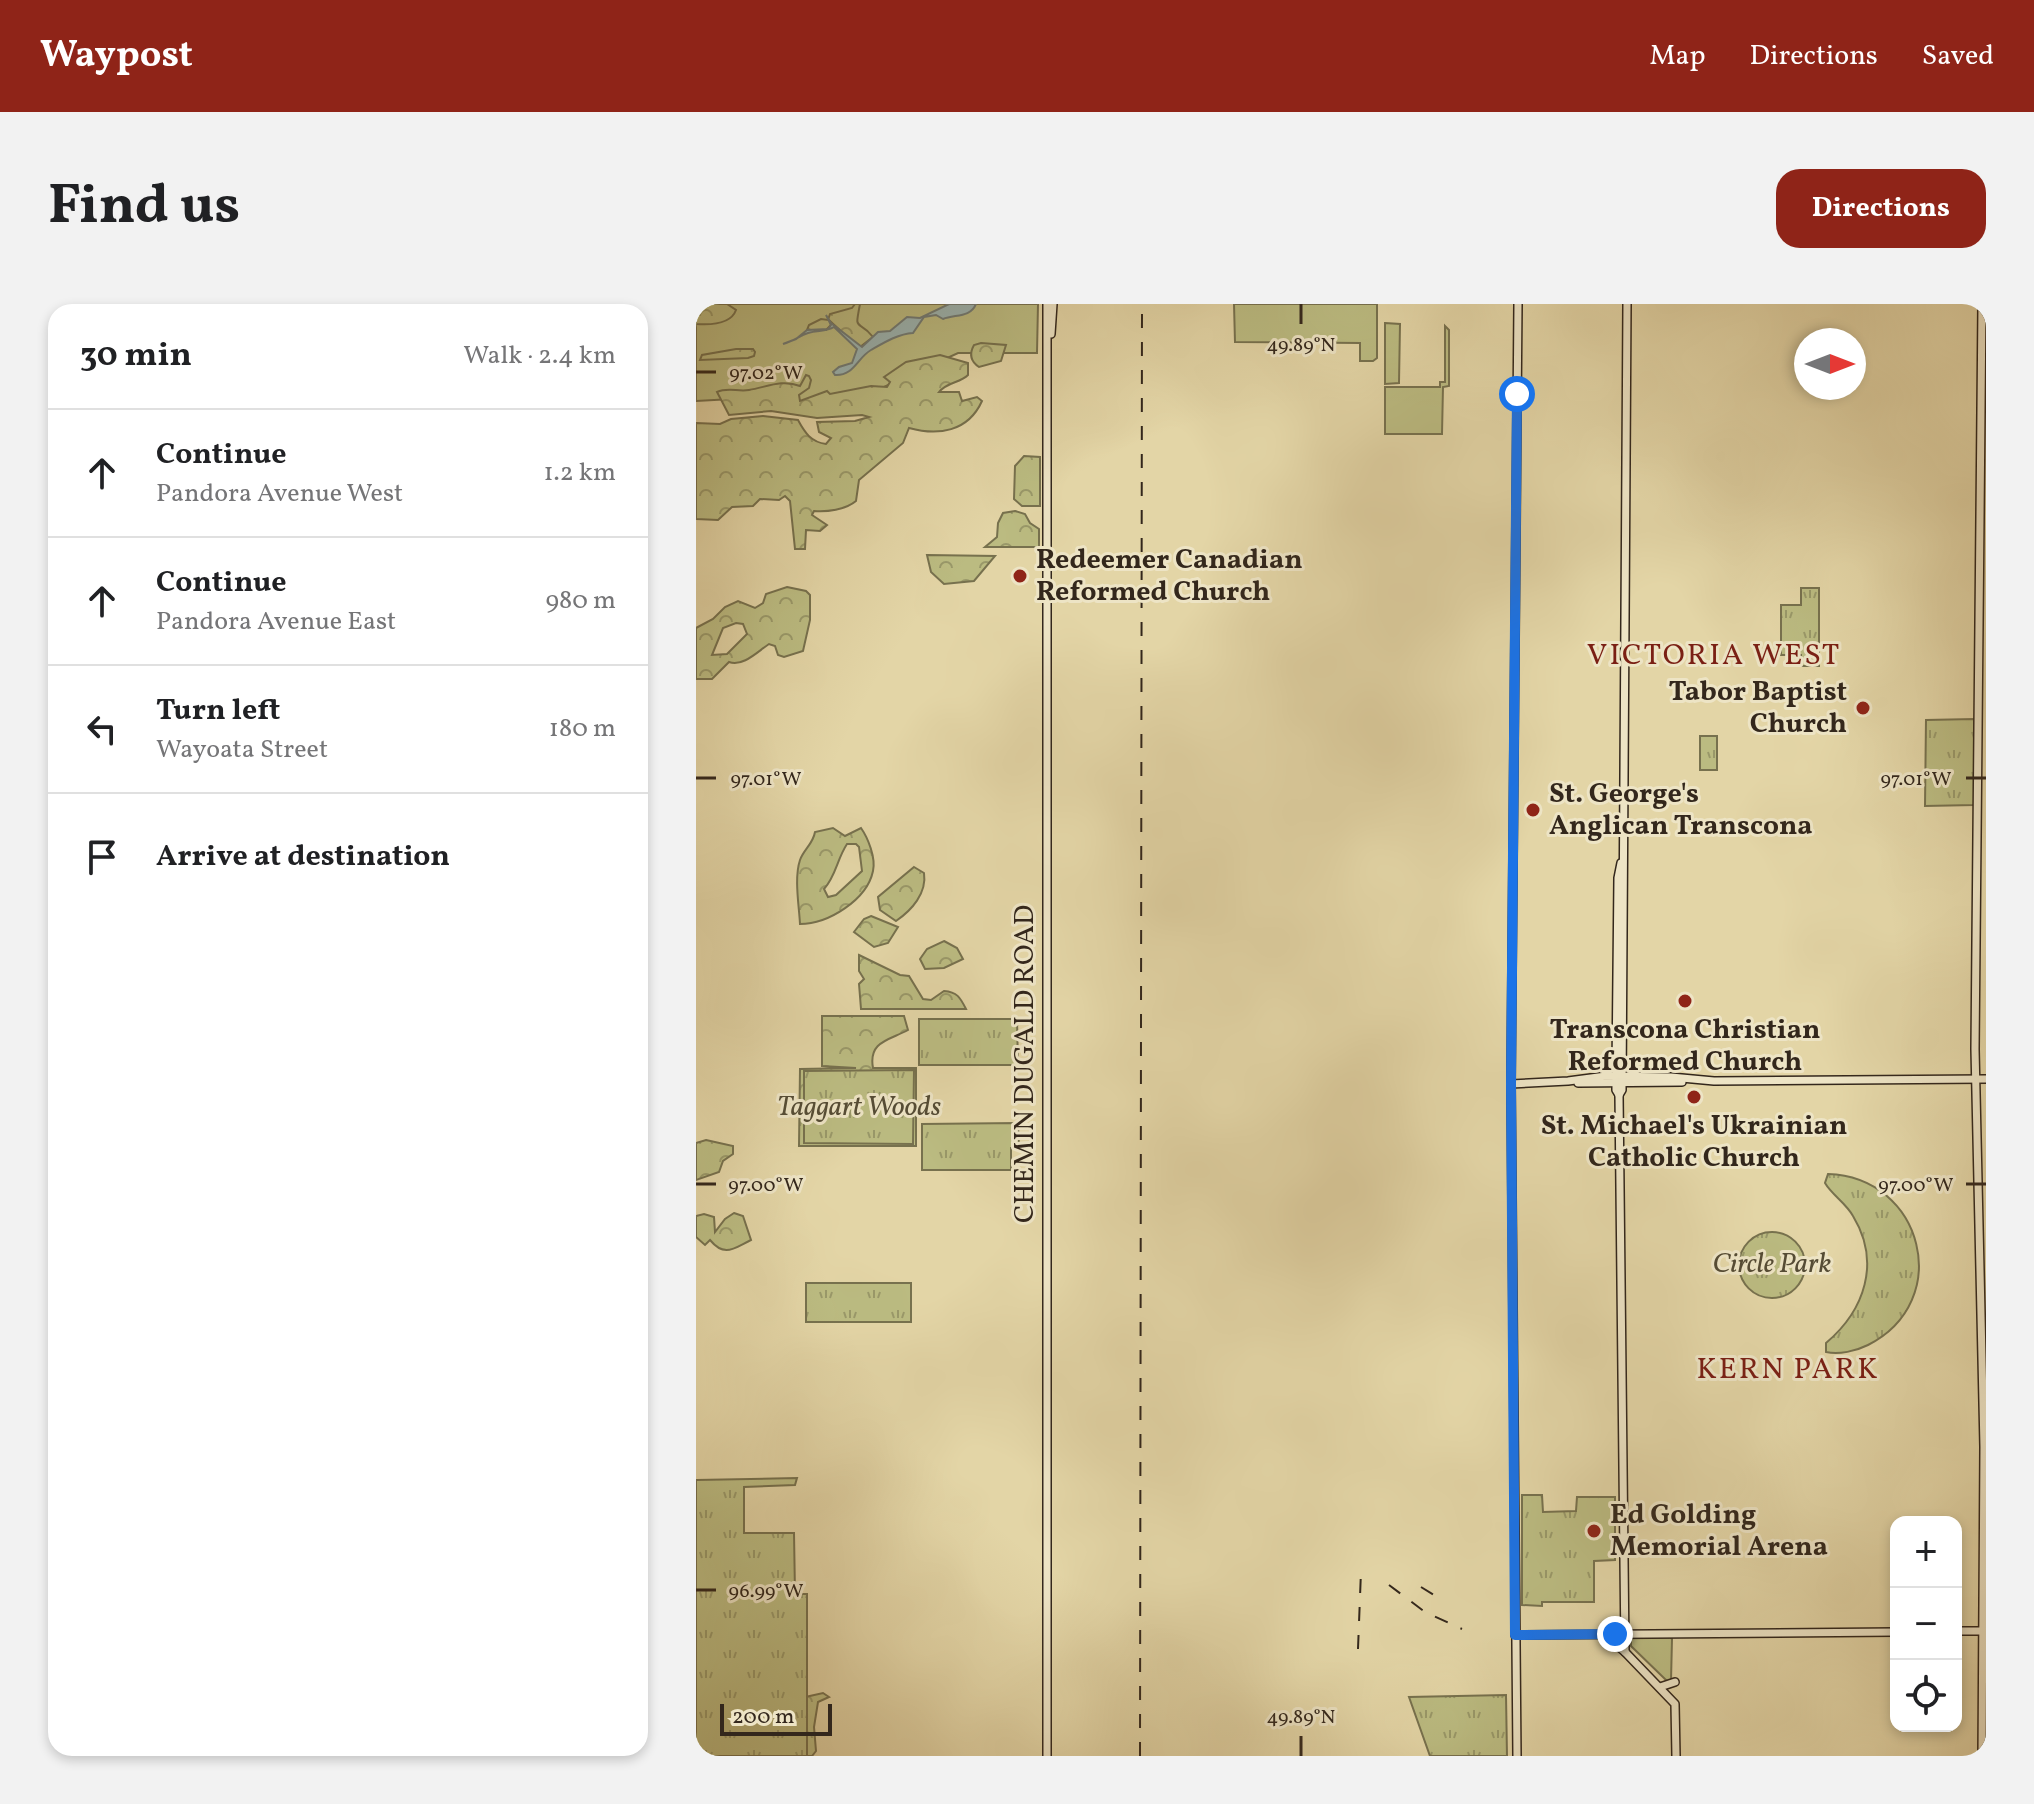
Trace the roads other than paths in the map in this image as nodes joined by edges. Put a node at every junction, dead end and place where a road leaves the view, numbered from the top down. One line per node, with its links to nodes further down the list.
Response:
1 (1050, 304): 18 (street, CHEMIN DUGALD ROAD)
2 (1518, 304): 8 (street)
3 (1627, 304): 7 (street)
4 (1982, 304): 5 (street)
5 (1975, 1079): 6 (street); 7 (street); 10 (street)
6 (1986, 1079)
7 (1619, 1080): 8 (street); 13 (street)
8 (1511, 1084): 14 (street)
9 (1962, 1631): 10 (street)
10 (1985, 1631): 21 (street)
11 (1890, 1632): 13 (street)
12 (1603, 1634): 13 (street); 14 (street); 15 (street)
13 (1624, 1634): 15 (street)
14 (1515, 1635): 19 (street)
15 (1625, 1652): 17 (street)
16 (1675, 1682): 17 (street)
17 (1660, 1687): 20 (street)
18 (1047, 1756)
19 (1517, 1756)
20 (1676, 1756)
21 (1982, 1756)

